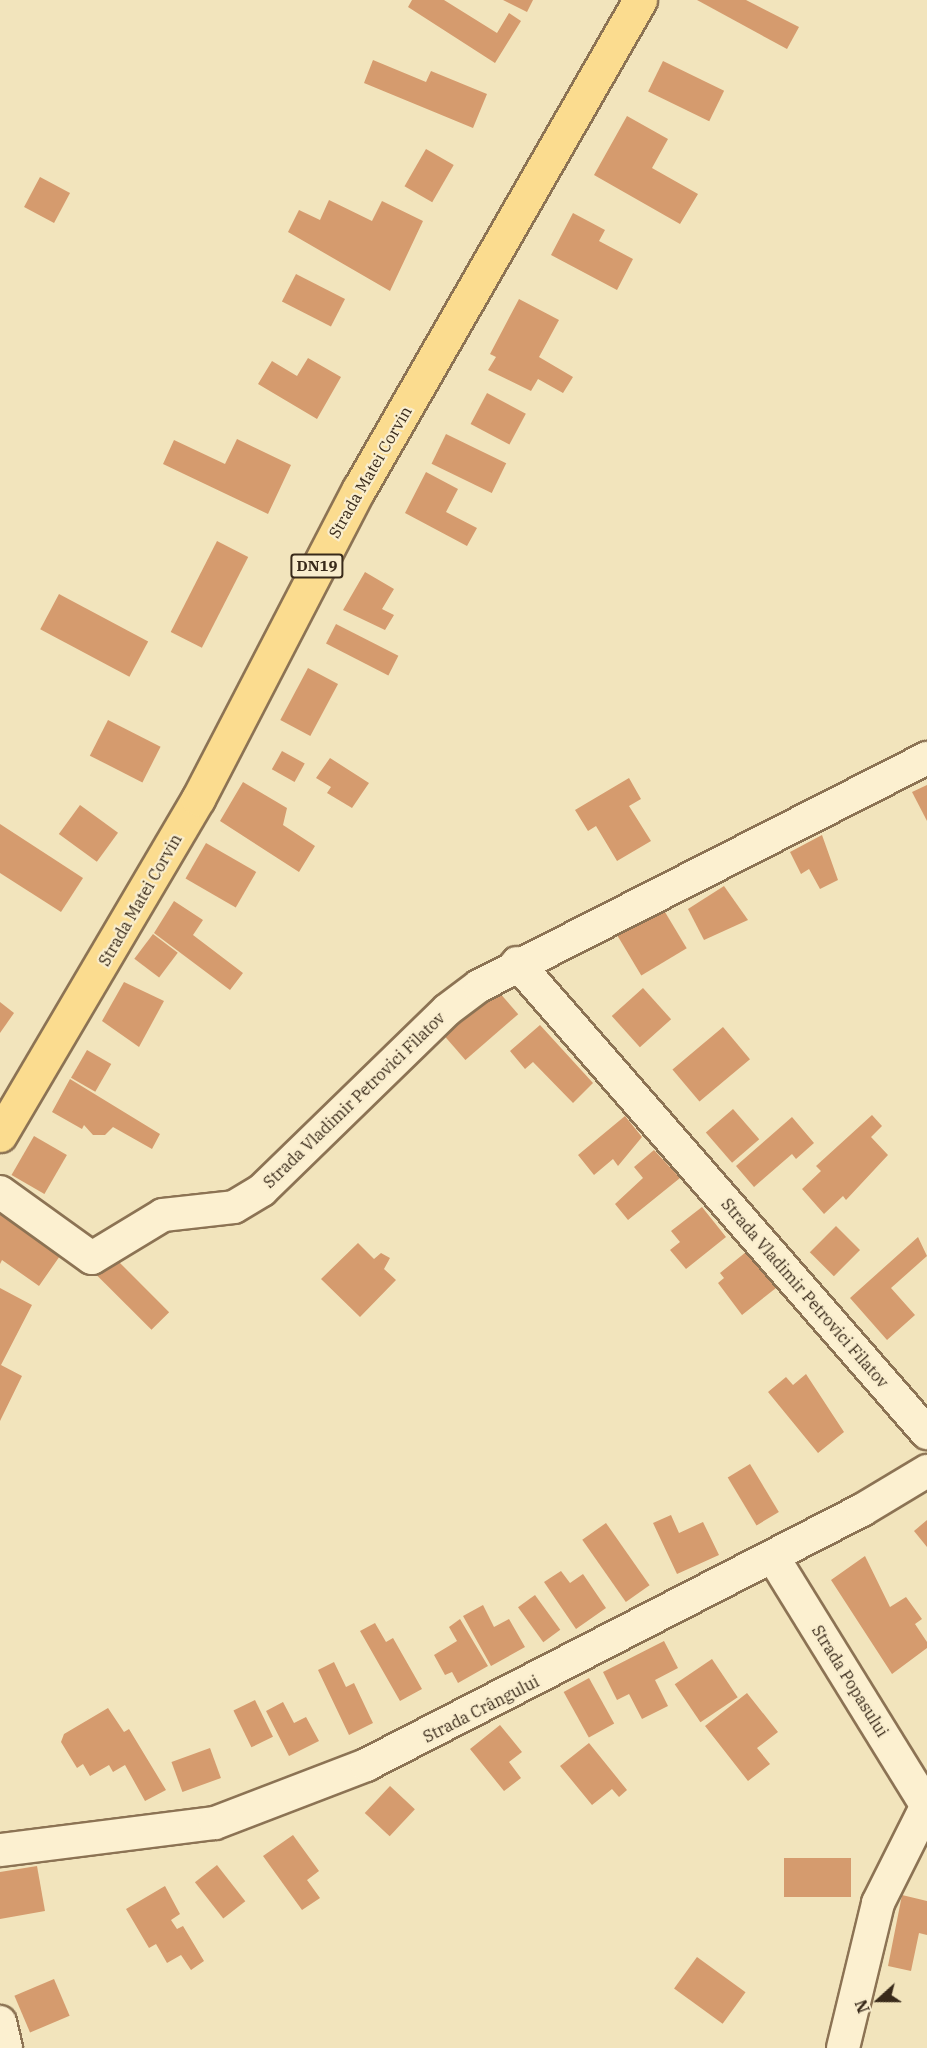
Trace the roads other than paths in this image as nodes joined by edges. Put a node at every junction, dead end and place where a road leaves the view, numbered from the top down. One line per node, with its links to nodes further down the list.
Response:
1 (640, 0): 4 (main road, Strada Matei Corvin / DN19)
2 (927, 758): 3 (street, Strada Vladimir Petrovici Filatov)
3 (517, 963): 5 (street, Strada Vladimir Petrovici Filatov); 6 (street, Strada Vladimir Petrovici Filatov)
4 (0, 1135)
5 (0, 1192)
6 (927, 1433)
7 (927, 1471): 8 (street, Strada Crângului)
8 (772, 1557): 9 (street, Strada Popasului); 10 (street, Strada Crângului)
9 (927, 1805): 13 (street, Strada Popasului)
10 (0, 1850)
11 (0, 2022): 12 (street)
12 (6, 2048)
13 (843, 2048)

